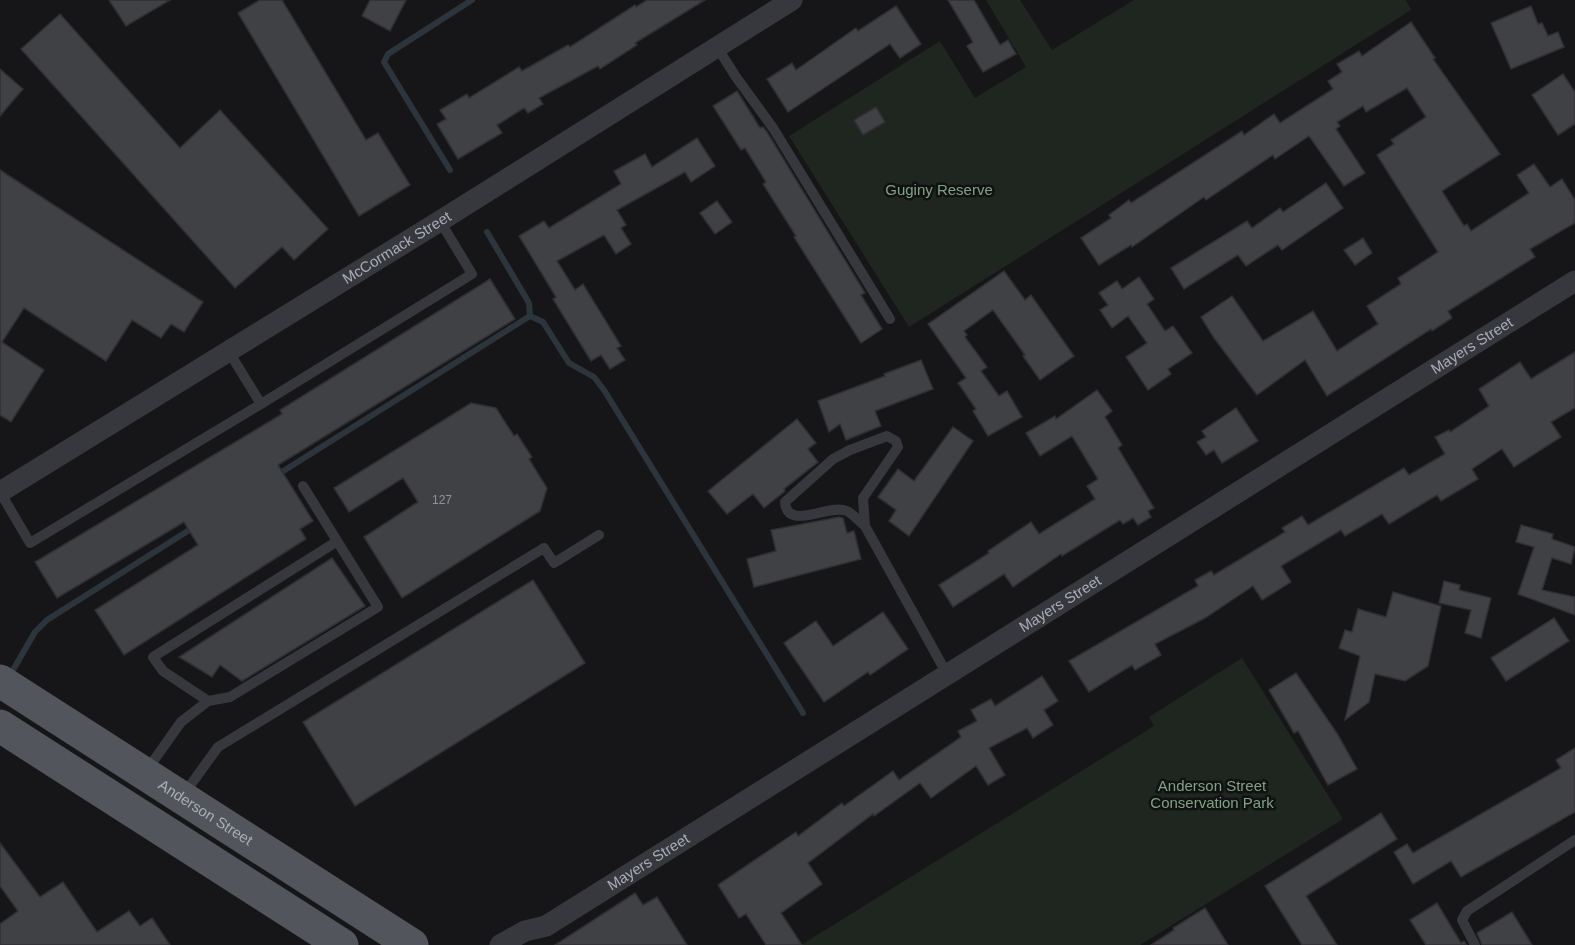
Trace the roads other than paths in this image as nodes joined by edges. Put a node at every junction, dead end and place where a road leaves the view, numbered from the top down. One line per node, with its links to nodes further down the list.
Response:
1 (792, 0): 2 (street, McCormack Street)
2 (717, 47): 3 (street, McCormack Street); 5 (lane)
3 (440, 221): 6 (street, McCormack Street); 7 (lane)
4 (1575, 281): 13 (street, Mayers Street)
5 (890, 319)
6 (229, 352): 7 (lane); 9 (street, McCormack Street)
7 (261, 404): 9 (lane)
8 (303, 486): 12 (lane)
9 (0, 492)
10 (865, 526): 10 (lane); 13 (lane)
11 (599, 535): 18 (lane)
12 (336, 542): 15 (lane); 15 (lane)
13 (947, 674): 20 (street, Mayers Street)
14 (0, 681): 17 (main road, Anderson Street)
15 (208, 701): 17 (lane)
16 (0, 726): 21 (main road)
17 (145, 773): 18 (main road, Anderson Street)
18 (182, 796): 22 (main road, Anderson Street)
19 (1575, 840): 25 (lane)
20 (546, 926): 23 (street, Mayers Street); 24 (street, Mayers Street)
21 (342, 945)
22 (412, 945)
23 (500, 945)
24 (529, 945)
25 (1476, 945)

